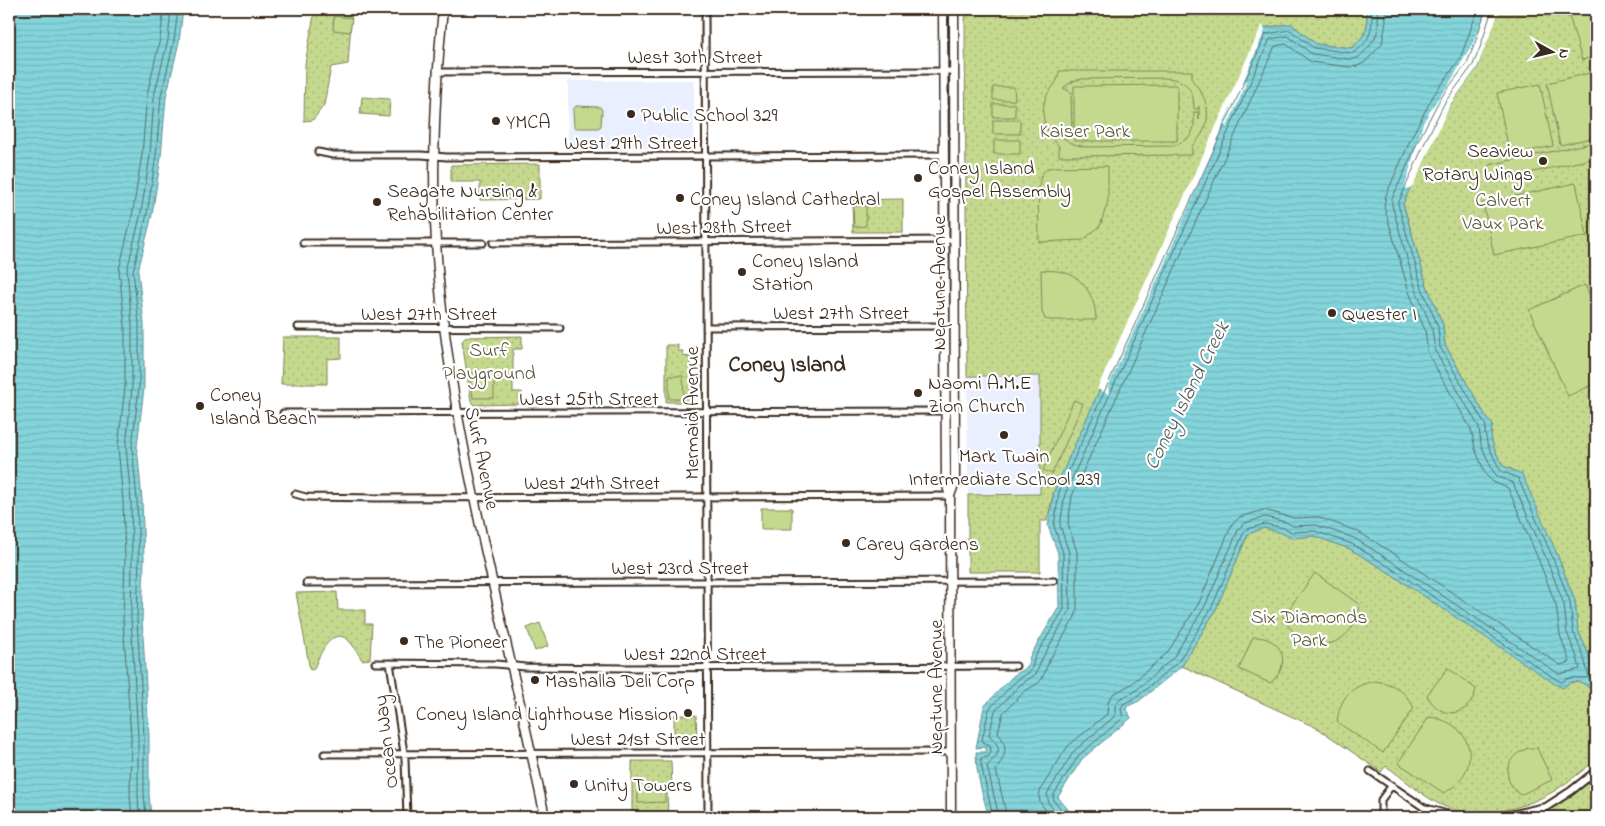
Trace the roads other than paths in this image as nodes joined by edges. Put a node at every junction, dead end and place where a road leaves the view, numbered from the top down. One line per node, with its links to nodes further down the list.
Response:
1 (442, 9): 8 (main road, Surf Avenue)
2 (705, 9): 5 (street, Mermaid Avenue)
3 (943, 9): 6 (main road, Neptune Avenue)
4 (954, 9): 7 (main road, Neptune Avenue)
5 (705, 71): 6 (street, West 30th Street); 8 (street, West 30th Street); 12 (street, Mermaid Avenue)
6 (944, 71): 7 (street, West 30th Street); 10 (main road, Neptune Avenue)
7 (953, 71): 14 (main road, Neptune Avenue)
8 (437, 72): 11 (main road, Surf Avenue)
9 (318, 152): 11 (street, West 29th Street)
10 (944, 155): 12 (street, West 29th Street); 13 (main road, Neptune Avenue)
11 (434, 156): 12 (street, West 29th Street); 17 (main road, Surf Avenue)
12 (706, 157): 15 (street, Mermaid Avenue)
13 (945, 240): 14 (street, West 28th Street); 15 (street, West 28th Street); 20 (main road, Neptune Avenue)
14 (954, 240): 26 (main road, Neptune Avenue)
15 (706, 242): 19 (street, West 28th Street); 21 (street, Mermaid Avenue)
16 (303, 243): 17 (street)
17 (436, 243): 18 (street); 23 (main road, Surf Avenue)
18 (484, 243)
19 (493, 243)
20 (945, 326): 21 (street, West 27th Street); 25 (main road, Neptune Avenue)
21 (706, 327): 27 (street, Mermaid Avenue)
22 (298, 328): 23 (street, West 27th Street)
23 (444, 328): 24 (street, West 27th Street); 29 (main road, Surf Avenue)
24 (560, 328)
25 (946, 411): 26 (street, West 25th Street); 27 (street, West 25th Street); 31 (main road, Neptune Avenue)
26 (955, 411): 31 (main road, Neptune Avenue)
27 (706, 412): 29 (street, West 25th Street); 32 (street, Mermaid Avenue)
28 (283, 413): 29 (street, West 25th Street)
29 (456, 413): 33 (main road, Surf Avenue)
30 (295, 494): 33 (street, West 24th Street)
31 (950, 496): 32 (street, West 24th Street); 34 (main road, Neptune Avenue)
32 (707, 497): 33 (street, West 24th Street); 36 (street, Mermaid Avenue)
33 (474, 498): 38 (main road, Surf Avenue)
34 (950, 581): 35 (street, West 23rd Street); 36 (street, West 23rd Street); 42 (main road, Neptune Avenue)
35 (1054, 581)
36 (707, 582): 38 (street, West 23rd Street); 44 (street, Mermaid Avenue)
37 (306, 583): 38 (street, West 23rd Street)
38 (493, 583): 41 (main road, Surf Avenue)
39 (375, 663): 40 (street, West 22nd Street)
40 (390, 663): 41 (street, West 22nd Street); 48 (street, Ocean Way)
41 (512, 666): 44 (street, West 22nd Street); 49 (main road, Surf Avenue)
42 (951, 666): 43 (street, West 22nd Street); 44 (street, West 22nd Street); 45 (main road, Neptune Avenue)
43 (1016, 666)
44 (708, 668): 46 (street, Mermaid Avenue)
45 (951, 752): 46 (street, West 21st Street); 59 (main road, Neptune Avenue)
46 (708, 753): 49 (street, West 21st Street); 58 (street, Mermaid Avenue)
47 (324, 754): 48 (street, West 21st Street)
48 (404, 754): 49 (street, West 21st Street); 56 (street, Ocean Way)
49 (531, 754): 57 (main road, Surf Avenue)
50 (1370, 770): 52 (street)
51 (1596, 771): 53 (street)
52 (1392, 785): 54 (street); 60 (street)
53 (1546, 806): 55 (street); 64 (street)
54 (1423, 807): 61 (street); 62 (street)
55 (1509, 816): 63 (street)
56 (408, 817)
57 (545, 817)
58 (708, 817)
59 (951, 817)
60 (1381, 817)
61 (1434, 817)
62 (1458, 817)
63 (1499, 817)
64 (1532, 817)

